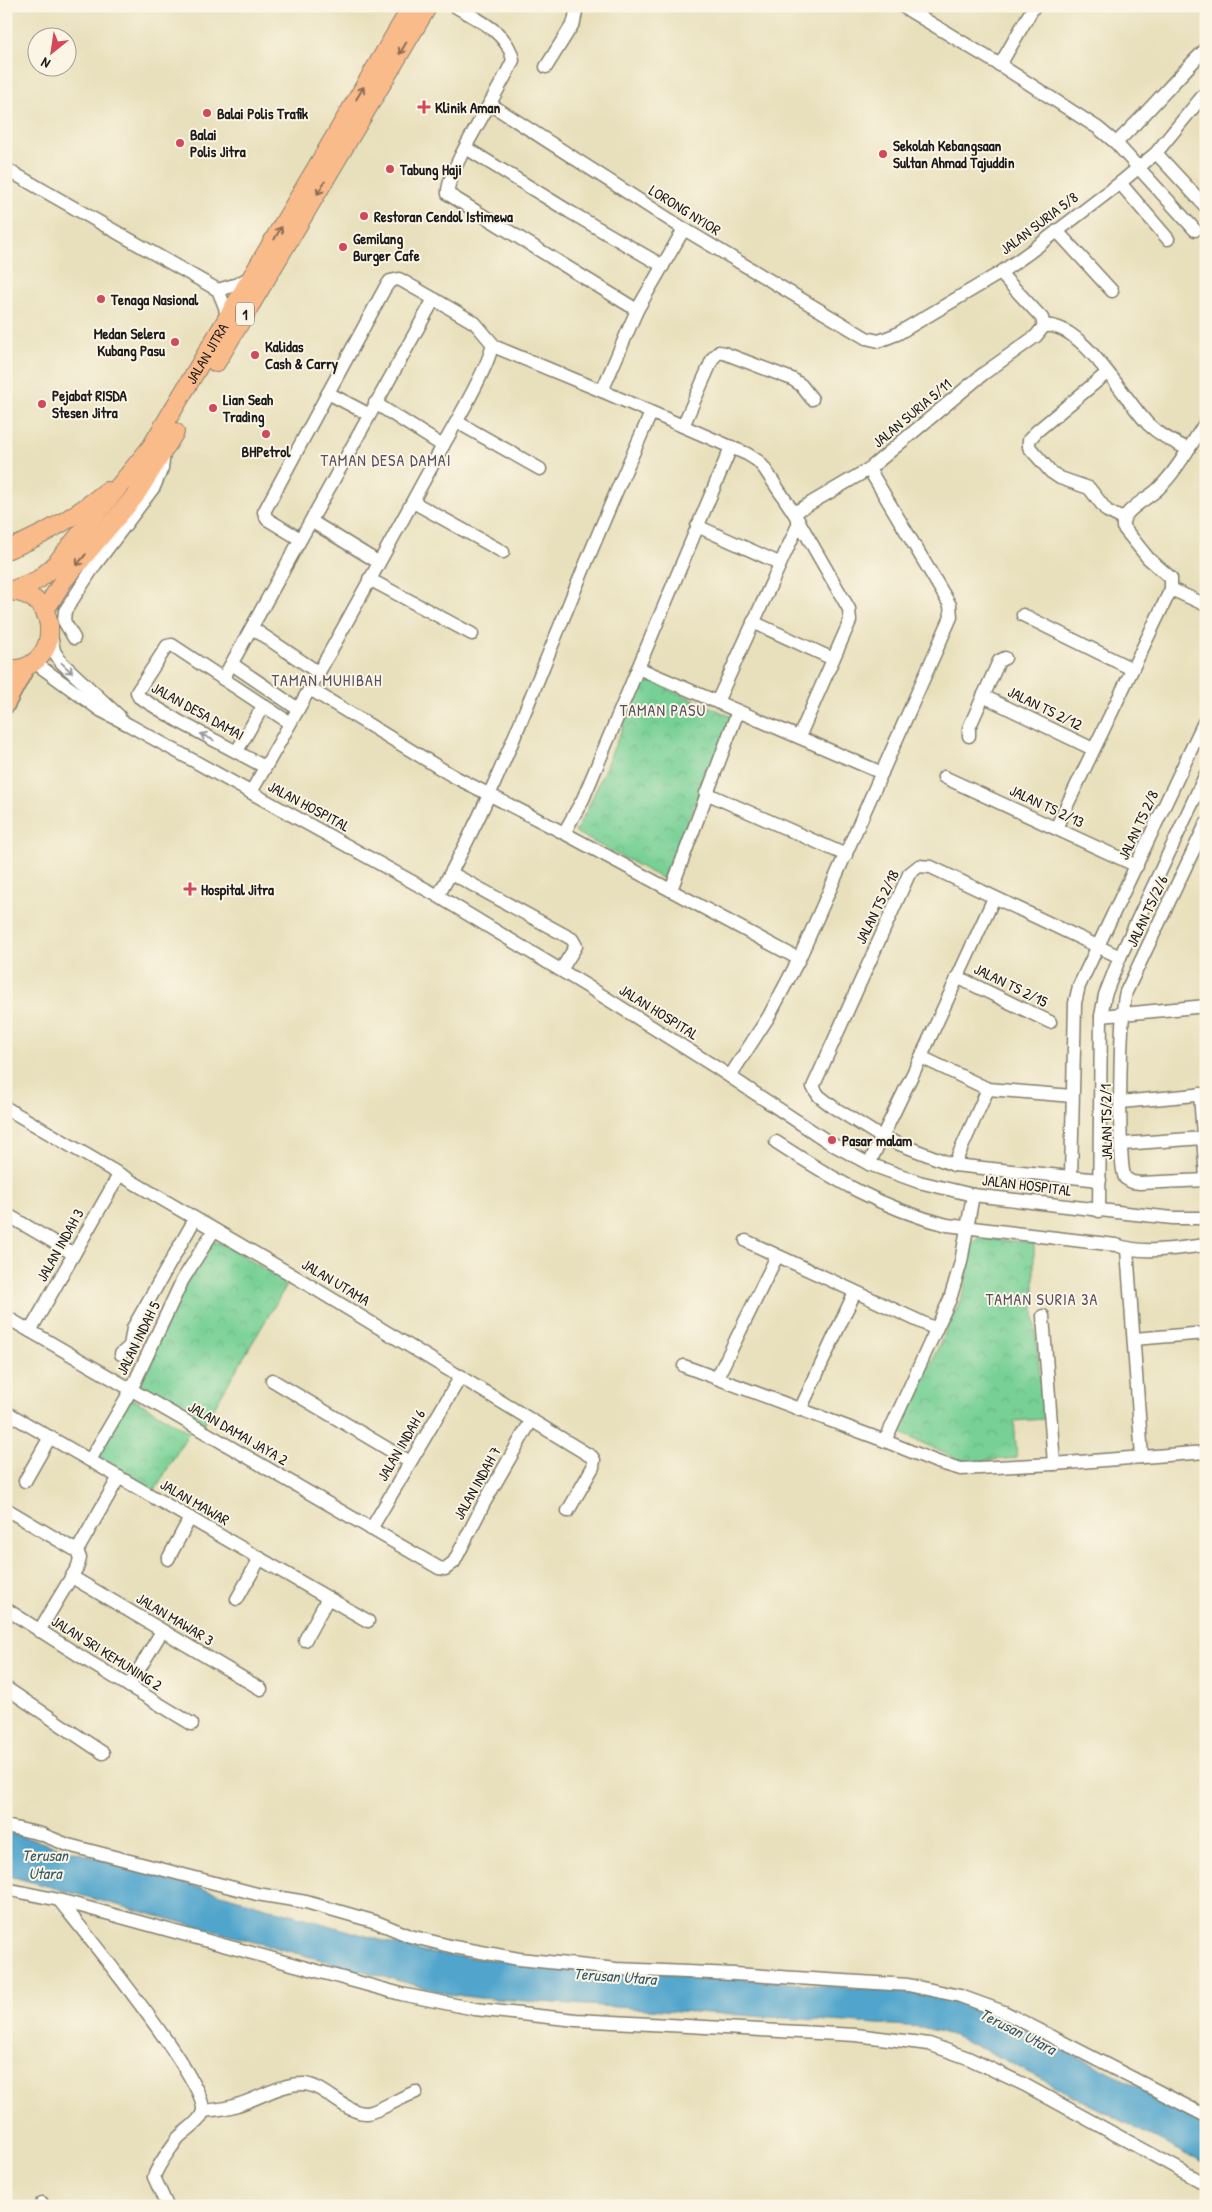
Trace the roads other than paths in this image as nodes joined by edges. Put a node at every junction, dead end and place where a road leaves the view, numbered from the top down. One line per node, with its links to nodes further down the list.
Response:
1 (412, 6): 26 (highway, JALAN JITRA / 1, one-way to 1)
2 (428, 6): 47 (highway, JALAN JITRA / 1, one-way to 47)
3 (456, 6): 7 (street)
4 (577, 6): 10 (street)
5 (902, 6): 9 (street)
6 (1034, 6): 9 (street)
7 (476, 11): 12 (street)
8 (1206, 49): 13 (street)
9 (1000, 66): 13 (street)
10 (546, 67)
11 (1206, 92): 15 (street, JALAN SURIA 5/8)
12 (490, 104): 14 (street); 20 (street, LORONG NYIOR)
13 (1116, 143): 16 (street)
14 (466, 148): 24 (street); 30 (street)
15 (1156, 152): 16 (street, JALAN SURIA 5/8); 19 (street)
16 (1139, 168): 18 (street, JALAN SURIA 5/8); 22 (street)
17 (6, 169): 27 (street)
18 (1120, 183): 21 (street, JALAN SURIA 5/8); 23 (street)
19 (1206, 207)
20 (684, 229): 24 (street); 33 (street, LORONG NYIOR)
21 (1058, 230): 25 (street, JALAN SURIA 5/8); 28 (street)
22 (1195, 230)
23 (1168, 239)
24 (663, 266): 30 (street)
25 (1000, 273): 32 (street); 33 (street, JALAN SURIA 5/8)
26 (253, 275): 27 (street); 31 (highway, JALAN JITRA / 1)
27 (218, 290): 31 (street)
28 (1112, 291)
29 (434, 299): 34 (street); 37 (street); 39 (street)
30 (636, 310): 36 (street)
31 (227, 321): 48 (highway, JALAN JITRA / 1)
32 (1044, 326): 35 (street); 50 (street, JALAN SURIA 5/11)
33 (866, 338)
34 (493, 346): 36 (street); 41 (street)
35 (1107, 373): 46 (street); 53 (street)
36 (602, 391): 40 (street)
37 (328, 393): 39 (street); 56 (street)
38 (812, 399): 43 (street)
39 (371, 409): 44 (street); 54 (street)
40 (651, 413): 43 (street); 100 (street)
41 (457, 422): 44 (street); 49 (street)
42 (1206, 422): 46 (street)
43 (683, 426): 45 (street)
44 (443, 446): 51 (street)
45 (731, 447): 52 (street); 55 (street)
46 (1188, 449): 53 (street)
47 (164, 450): 66 (highway, JALAN JITRA / 1, one-way to 66); 70 (street)
48 (135, 469): 57 (highway); 63 (highway, JALAN JITRA / 1)
49 (540, 469)
50 (869, 469): 52 (street, JALAN SURIA 5/11); 95 (street)
51 (413, 502): 58 (street); 59 (street)
52 (796, 518): 60 (street); 72 (street)
53 (1123, 519): 62 (street)
54 (311, 521): 56 (street); 59 (street)
55 (697, 526): 60 (street); 75 (street)
56 (300, 539): 68 (street)
57 (6, 550)
58 (504, 552)
59 (378, 562): 61 (street)
60 (779, 563): 67 (street)
61 (369, 579): 69 (street); 78 (street)
62 (1171, 589): 64 (street); 77 (street)
63 (8, 591): 66 (highway, 1)
64 (1206, 605)
65 (1023, 615): 77 (street)
66 (47, 617): 73 (highway, 1); 89 (street, JALAN HOSPITAL, one-way to 89)
67 (753, 622): 72 (street); 82 (street)
68 (252, 628): 74 (street); 78 (street)
69 (472, 634)
70 (74, 638)
71 (1005, 658): 81 (street)
72 (833, 659): 90 (street)
73 (31, 663): 76 (highway); 83 (main road, 1); 89 (street, JALAN HOSPITAL)
74 (232, 664): 79 (street); 85 (street)
75 (638, 668): 82 (street); 103 (street)
76 (6, 669)
77 (1132, 669): 92 (street)
78 (319, 673): 80 (street)
79 (222, 679): 84 (street, JALAN DESA DAMAI); 93 (street, JALAN DESA DAMAI, one-way to 79)
80 (310, 689): 85 (street); 100 (street)
81 (983, 696): 91 (street); 92 (street, JALAN TS 2/12)
82 (717, 702): 86 (street)
83 (6, 706)
84 (263, 706): 88 (street, JALAN DESA DAMAI); 93 (street)
85 (298, 709): 88 (street)
86 (738, 711): 90 (street); 99 (street)
87 (1206, 718): 105 (street, JALAN TS 2/8)
88 (290, 723): 94 (street)
89 (129, 724): 98 (street, JALAN HOSPITAL)
90 (799, 736): 95 (street)
91 (969, 736)
92 (1094, 749): 102 (street)
93 (237, 751): 94 (street, JALAN DESA DAMAI)
94 (266, 767): 98 (street)
95 (882, 773): 104 (street)
96 (1206, 774): 111 (street)
97 (944, 777): 102 (street, JALAN TS 2/13)
98 (250, 792): 108 (street, JALAN HOSPITAL)
99 (706, 792): 104 (street); 107 (street)
100 (490, 796): 103 (street); 106 (street)
101 (1206, 824): 116 (street, JALAN TS/2/6)
102 (1056, 828): 105 (street, JALAN TS 2/13)
103 (564, 833): 107 (street)
104 (846, 855): 112 (street)
105 (1137, 866): 110 (street, JALAN TS 2/8)
106 (451, 873): 108 (street); 113 (street)
107 (671, 890): 112 (street)
108 (438, 896): 113 (street, JALAN HOSPITAL)
109 (994, 898): 110 (street, JALAN TS 2/18); 114 (street); 126 (street, JALAN TS 2/18)
110 (1098, 945): 111 (street, JALAN TS 2/18); 123 (street, JALAN TS 2/8)
111 (1120, 957): 117 (street)
112 (798, 959): 120 (street)
113 (562, 970): 120 (street, JALAN HOSPITAL)
114 (957, 976): 118 (street, JALAN TS 2/15); 119 (street)
115 (1206, 1006): 116 (street)
116 (1122, 1013): 117 (street); 124 (street, JALAN TS/2/1)
117 (1102, 1016): 135 (street)
118 (1050, 1022)
119 (922, 1057): 121 (street); 126 (street)
120 (730, 1076): 130 (street, JALAN HOSPITAL)
121 (988, 1089): 123 (street); 131 (street)
122 (1203, 1094): 124 (street); 127 (street)
123 (1072, 1096): 133 (street, JALAN TS 2/8)
124 (1121, 1102): 129 (street, JALAN TS/2/1)
125 (6, 1108): 132 (street, JALAN UTAMA)
126 (882, 1137): 130 (street); 131 (street, JALAN TS 2/18)
127 (1203, 1138): 129 (street); 134 (street)
128 (776, 1142): 141 (street)
129 (1122, 1144): 134 (street, JALAN TS/2/1)
130 (869, 1164): 136 (street, JALAN HOSPITAL)
131 (954, 1165): 133 (street, JALAN TS 2/18)
132 (119, 1175): 140 (street, JALAN UTAMA); 146 (street, JALAN INDAH 3)
133 (1071, 1177): 135 (street, JALAN TS 2/18)
134 (1206, 1179)
135 (1100, 1180): 137 (street)
136 (973, 1195): 137 (street, JALAN HOSPITAL); 141 (street)
137 (1099, 1211): 139 (street, JALAN HOSPITAL)
138 (6, 1214): 146 (street)
139 (1206, 1218)
140 (195, 1219): 142 (street, JALAN UTAMA); 148 (street)
141 (968, 1227): 145 (street); 153 (street)
142 (214, 1230): 149 (street, JALAN INDAH 5); 159 (street, JALAN UTAMA)
143 (746, 1242): 147 (street)
144 (1206, 1245): 145 (street)
145 (1127, 1249): 156 (street)
146 (74, 1254): 154 (street, JALAN INDAH 3)
147 (777, 1256): 150 (street); 160 (street)
148 (166, 1271): 149 (street); 157 (street)
149 (182, 1281): 162 (street, JALAN INDAH 5)
150 (855, 1292): 153 (street); 163 (street)
151 (1043, 1316): 172 (street)
152 (6, 1317): 154 (street, JALAN DAMAI JAYA 2)
153 (936, 1329): 167 (street)
154 (30, 1331): 162 (street, JALAN DAMAI JAYA 2)
155 (1206, 1333): 156 (street)
156 (1134, 1339): 169 (street)
157 (121, 1354)
158 (684, 1366): 160 (street)
159 (461, 1376): 165 (street, JALAN UTAMA); 171 (street, JALAN INDAH 6)
160 (717, 1378): 163 (street)
161 (272, 1380): 171 (street)
162 (131, 1390): 170 (street, JALAN INDAH 5); 178 (street, JALAN DAMAI JAYA 2)
163 (800, 1410): 167 (street)
164 (6, 1412): 166 (street, JALAN MAWAR)
165 (531, 1421): 176 (street, JALAN UTAMA); 182 (street, JALAN INDAH 7)
166 (50, 1437): 170 (street, JALAN MAWAR); 174 (street)
167 (885, 1441): 172 (street)
168 (1206, 1452): 169 (street)
169 (1142, 1457): 172 (street)
170 (90, 1460): 173 (street, JALAN MAWAR)
171 (410, 1462): 178 (street, JALAN INDAH 6)
172 (1054, 1464)
173 (119, 1477): 177 (street, JALAN MAWAR); 179 (street)
174 (25, 1481)
175 (6, 1509): 179 (street)
176 (568, 1511)
177 (190, 1518): 180 (street, JALAN MAWAR); 181 (street)
178 (371, 1529): 182 (street, JALAN DAMAI JAYA 2)
179 (77, 1551): 183 (street)
180 (260, 1558): 184 (street, JALAN MAWAR); 185 (street)
181 (168, 1559)
182 (454, 1562)
183 (72, 1577): 188 (street); 189 (street, JALAN MAWAR 3)
184 (328, 1598): 187 (street, JALAN MAWAR); 190 (street)
185 (238, 1599)
186 (6, 1609): 188 (street, JALAN SRI KEMUNING 2)
187 (368, 1621)
188 (39, 1631): 191 (street, JALAN SRI KEMUNING 2)
189 (162, 1631): 191 (street); 193 (street, JALAN MAWAR 3)
190 (306, 1640)
191 (129, 1686): 194 (street, JALAN SRI KEMUNING 2)
192 (6, 1688): 195 (street)
193 (261, 1689)
194 (192, 1724)
195 (103, 1753)
196 (6, 1826): 201 (street)
197 (6, 1889): 198 (street)
198 (59, 1900): 200 (street); 202 (street)
199 (416, 2092): 200 (street)
200 (203, 2111): 203 (street)
201 (1206, 2116)
202 (1206, 2184)
203 (167, 2206)

